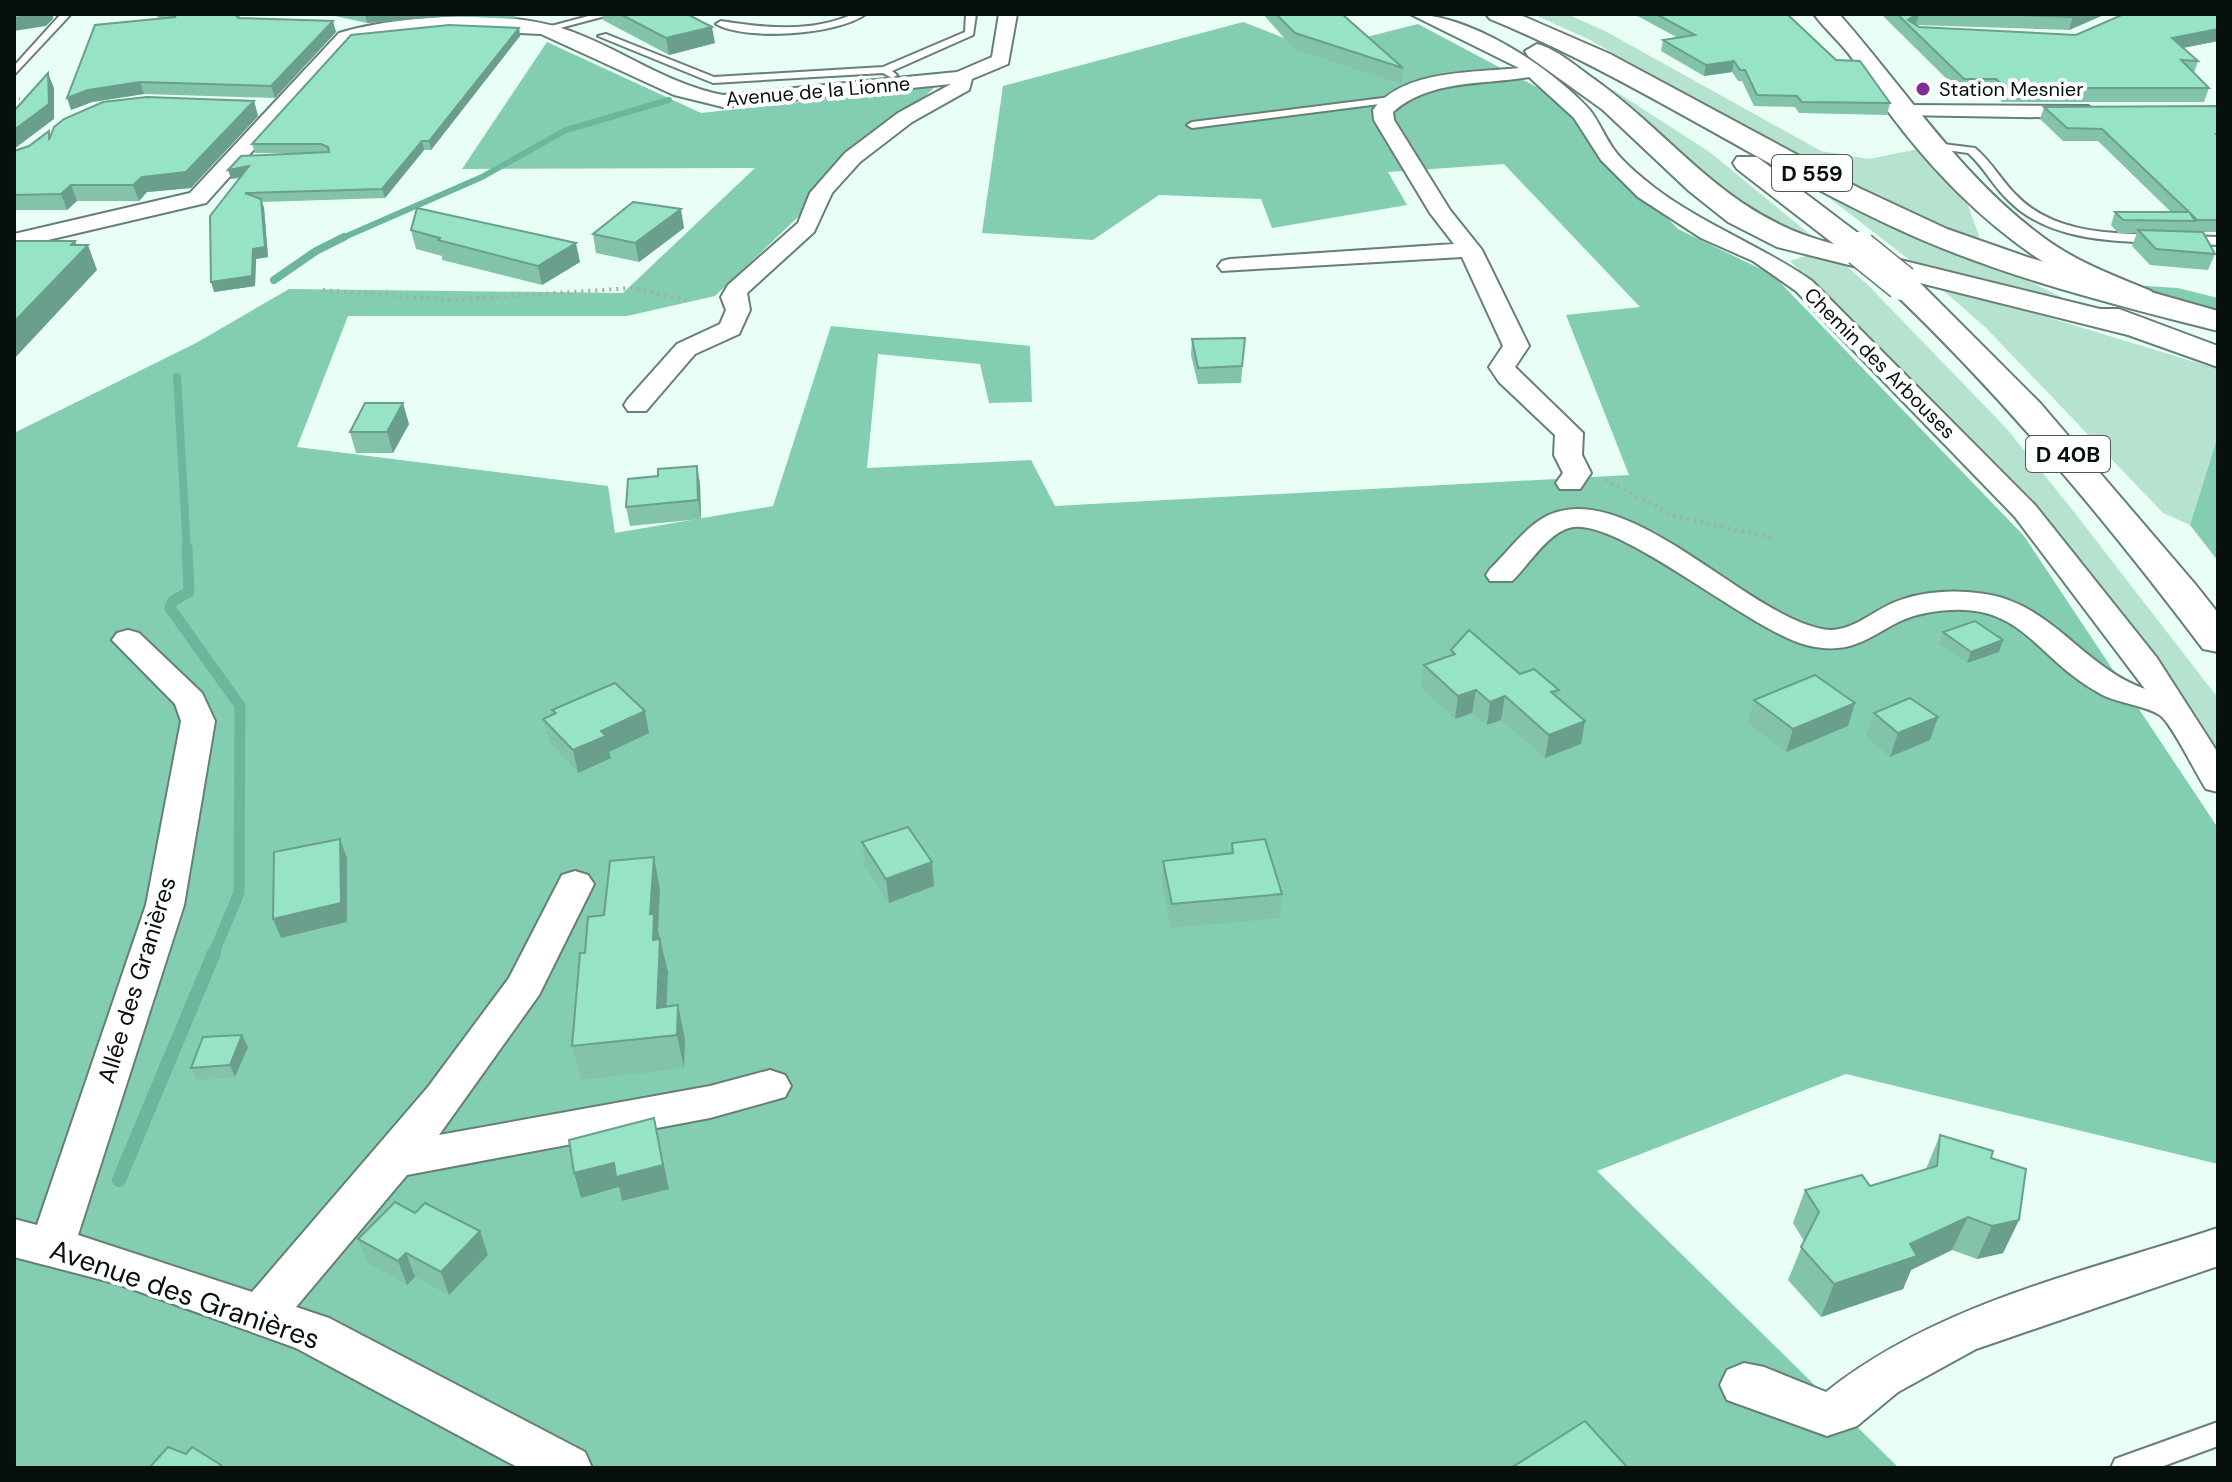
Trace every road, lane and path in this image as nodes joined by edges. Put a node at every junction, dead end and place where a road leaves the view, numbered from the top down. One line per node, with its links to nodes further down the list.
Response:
1 (66, 14): 20 (lane)
2 (608, 14): 14 (lane)
3 (861, 14): 13 (lane)
4 (971, 14): 18 (lane)
5 (1008, 14): 21 (street)
6 (1419, 14): 19 (street, Chemin des Arbouses)
7 (1477, 14): 34 (main road, D 559)
8 (1496, 14): 38 (main road, D 559); 50 (main road, D 40B, bridge)
9 (1802, 14): 17 (main road)
10 (1826, 14): 17 (main road)
11 (502, 20): 14 (street, Avenue de la Lionne); 15 (street, Avenue de la Lionne)
12 (336, 23): 15 (street, Avenue de la Lionne)
13 (721, 24)
14 (545, 29): 22 (street, Avenue de la Lionne)
15 (362, 30): 27 (street)
16 (603, 36): 18 (lane)
17 (1868, 67): 28 (main road)
18 (885, 70): 22 (lane)
19 (1534, 71): 24 (street); 37 (street, Chemin des Arbouses)
20 (14, 72)
21 (961, 77): 22 (street, Avenue de la Lionne); 45 (street)
22 (905, 84)
23 (14, 98): 25 (path)
24 (1391, 100): 30 (lane); 36 (street)
25 (42, 101)
26 (247, 107): 27 (street)
27 (279, 107): 33 (street)
28 (1905, 111): 29 (street); 31 (main road)
29 (2113, 111)
30 (1192, 125)
31 (1935, 146): 32 (main road); 35 (lane)
32 (1975, 191): 38 (main road); 42 (main road)
33 (14, 241)
34 (1787, 241): 37 (street); 42 (main road, D 559)
35 (2218, 241)
36 (1470, 250): 39 (street); 46 (street)
37 (1761, 256): 51 (street, Chemin des Arbouses)
38 (2003, 258): 42 (main road, D 559)
39 (1230, 266)
40 (323, 290): 41 (path)
41 (688, 300)
42 (2136, 312): 43 (main road, D 559); 44 (main road, D 559)
43 (2218, 321)
44 (2218, 357)
45 (637, 405)
46 (1573, 478): 47 (path)
47 (1771, 538)
48 (1501, 575): 51 (street)
49 (128, 640): 56 (street, Allée des Granières)
50 (2218, 640)
51 (2173, 709): 52 (street, Chemin des Arbouses)
52 (2218, 781)
53 (575, 884): 55 (street)
54 (770, 1086): 55 (street)
55 (394, 1160): 58 (street)
56 (33, 1242): 58 (street, Avenue des Granières)
57 (2218, 1247): 59 (street)
58 (261, 1315): 61 (street, Avenue des Granières)
59 (1744, 1385)
60 (2218, 1434): 62 (lane)
61 (567, 1468)
62 (2124, 1468)

